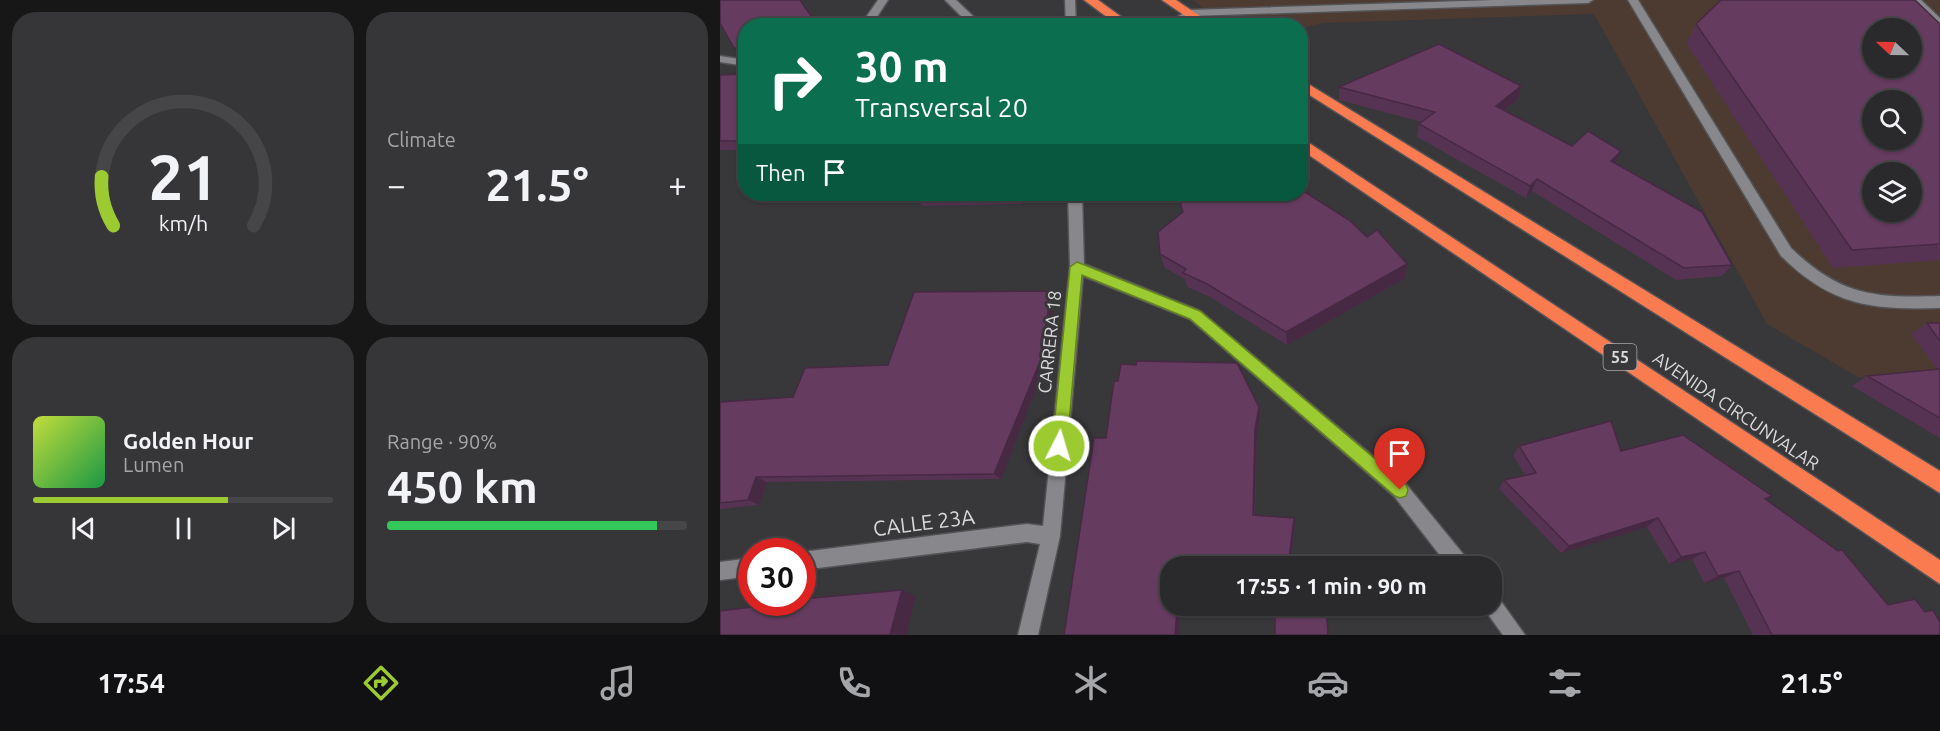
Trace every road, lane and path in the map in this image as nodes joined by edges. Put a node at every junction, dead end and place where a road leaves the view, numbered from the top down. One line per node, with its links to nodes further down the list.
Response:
1 (883, 0): 10 (street)
2 (950, 0): 11 (street)
3 (1070, 0): 12 (street)
4 (1090, 0): 13 (highway)
5 (1168, 0): 9 (highway)
6 (1588, 0): 9 (street)
7 (1633, 0): 23 (street)
8 (1915, 0): 16 (street)
9 (1189, 13): 14 (street); 15 (highway)
10 (871, 18)
11 (969, 18)
12 (1071, 18)
13 (1116, 18)
14 (1181, 18)
15 (1197, 18)
16 (1940, 24)
17 (720, 59): 18 (street)
18 (738, 62)
19 (1308, 88): 24 (highway)
20 (1308, 147): 30 (highway, AVENIDA CIRCUNVALAR / 55)
21 (1075, 201): 22 (street, CARRERA 18)
22 (1077, 267): 25 (street, CARRERA 18); 26 (street)
23 (1940, 302)
24 (1940, 483)
25 (1051, 536): 27 (street, CALLE 23A); 32 (street, CARRERA 18)
26 (1452, 556)
27 (816, 559)
28 (738, 569): 29 (street)
29 (720, 571)
30 (1940, 573)
31 (1500, 616): 33 (street)
32 (1028, 635)
33 (1515, 635)

